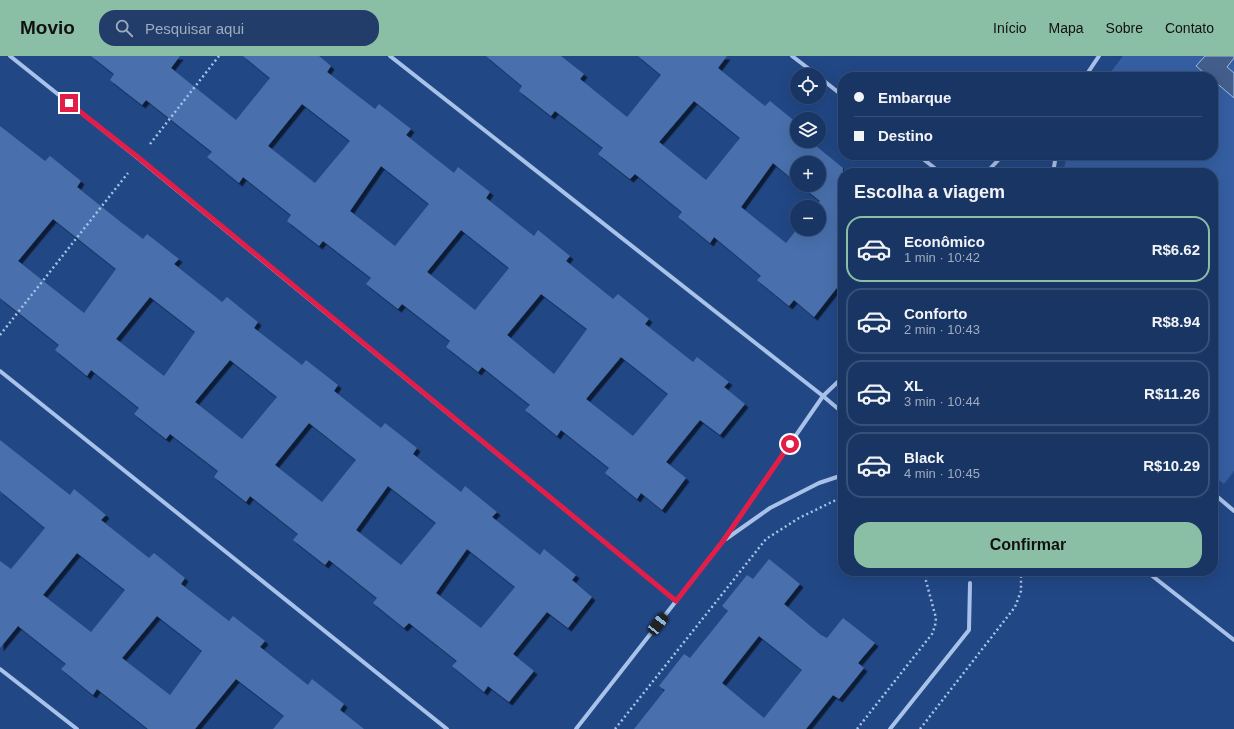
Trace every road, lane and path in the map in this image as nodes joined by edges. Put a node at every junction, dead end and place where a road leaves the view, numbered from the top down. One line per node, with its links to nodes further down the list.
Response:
1 (10, 56): 10 (street)
2 (219, 56): 10 (path)
3 (390, 56): 18 (street)
4 (792, 56): 6 (street)
5 (1098, 56): 7 (street)
6 (807, 68)
7 (1087, 72)
8 (826, 83): 9 (street)
9 (838, 92)
10 (139, 158): 15 (path); 28 (street)
11 (924, 160): 13 (street)
12 (998, 160): 14 (street)
13 (935, 168)
14 (991, 168)
15 (0, 335)
16 (0, 370): 32 (street)
17 (838, 382): 18 (street)
18 (823, 396): 19 (street); 24 (street)
19 (838, 409)
20 (838, 477): 24 (street)
21 (1218, 497): 23 (street)
22 (838, 498): 34 (path)
23 (1234, 511)
24 (723, 541): 28 (street)
25 (927, 576): 35 (path)
26 (1152, 576): 29 (street)
27 (970, 583): 36 (street)
28 (676, 601): 33 (street)
29 (1234, 640)
30 (0, 670): 31 (street)
31 (77, 729)
32 (447, 729)
33 (576, 729)
34 (615, 729)
35 (857, 729)
36 (890, 729)

